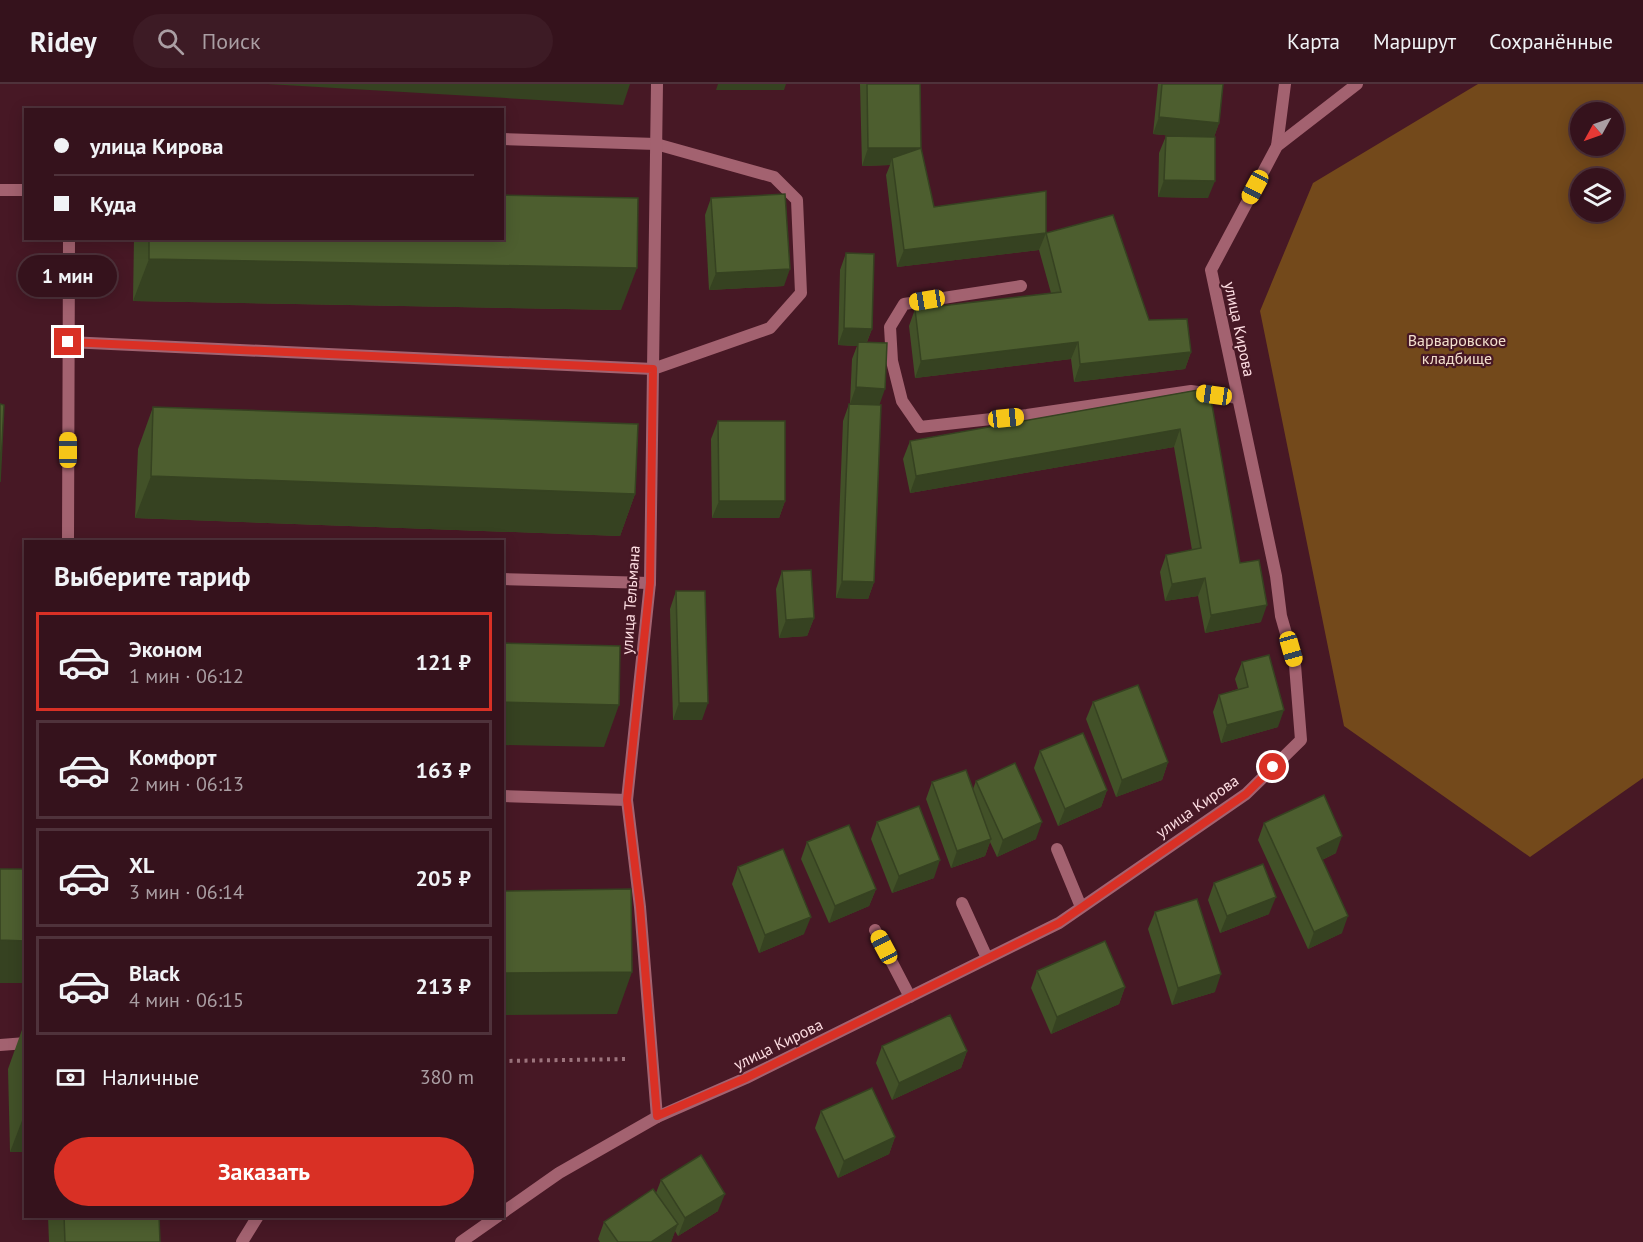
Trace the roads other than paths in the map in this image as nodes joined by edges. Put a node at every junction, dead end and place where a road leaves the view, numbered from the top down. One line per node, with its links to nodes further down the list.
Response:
1 (657, 84): 5 (street, улица Тельмана)
2 (1285, 84): 6 (street)
3 (1357, 84): 6 (street, улица Кирова)
4 (504, 139): 5 (street)
5 (656, 144): 12 (street, улица Тельмана); 12 (street)
6 (1277, 146): 13 (street, улица Кирова)
7 (0, 190): 8 (street)
8 (24, 190)
9 (69, 240): 11 (street)
10 (1021, 286): 13 (street)
11 (68, 342): 12 (street); 14 (street)
12 (653, 369): 16 (street, улица Тельмана)
13 (1238, 398): 21 (street, улица Кирова)
14 (68, 540)
15 (504, 579): 16 (street)
16 (650, 583): 18 (street, улица Тельмана)
17 (504, 796): 18 (street)
18 (627, 800): 27 (street, улица Тельмана)
19 (1057, 849): 21 (street)
20 (962, 903): 23 (street)
21 (1081, 907): 23 (street, улица Кирова)
22 (875, 930): 24 (street)
23 (987, 958): 24 (street, улица Кирова)
24 (910, 997): 27 (street, улица Кирова)
25 (24, 1042): 26 (street)
26 (0, 1045)
27 (657, 1116): 28 (street, улица Кирова)
28 (504, 1212)
29 (257, 1218): 31 (street)
30 (495, 1218): 32 (street)
31 (242, 1242)
32 (461, 1242)

